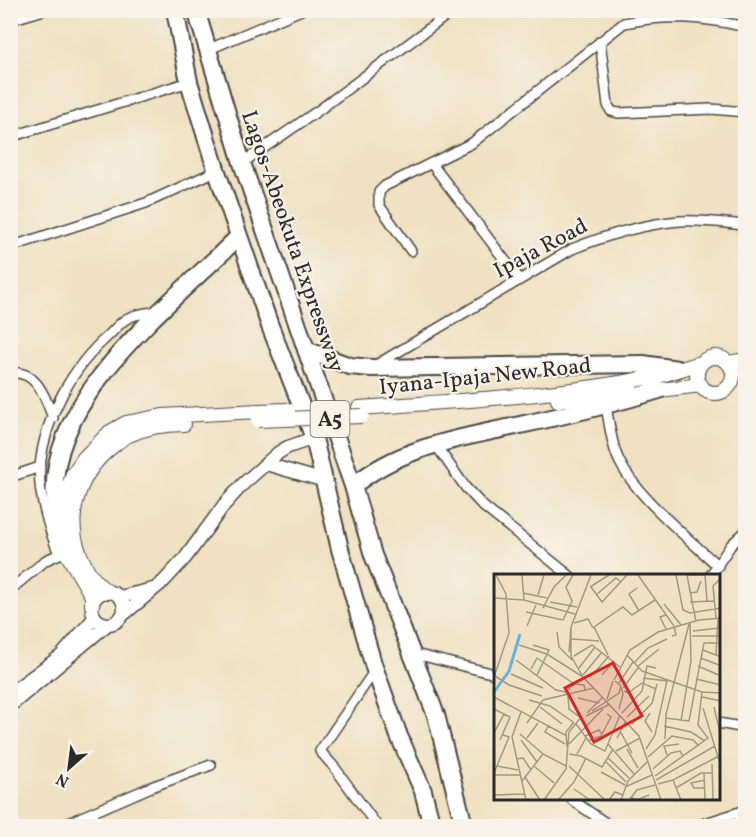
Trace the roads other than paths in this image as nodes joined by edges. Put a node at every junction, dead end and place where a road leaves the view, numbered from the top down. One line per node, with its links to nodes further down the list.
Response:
1 (44, 10): 6 (street)
2 (176, 10): 10 (highway, A5)
3 (196, 10): 9 (highway, Lagos-Abeokuta Expressway / A5)
4 (301, 10): 9 (street)
5 (454, 10): 13 (street)
6 (10, 20)
7 (746, 27): 8 (street)
8 (600, 41): 11 (street); 14 (street)
9 (207, 50): 13 (highway, Lagos-Abeokuta Expressway / A5)
10 (189, 82): 12 (street); 15 (highway, A5)
11 (746, 112)
12 (10, 137)
13 (242, 163): 22 (highway, Lagos-Abeokuta Expressway / A5)
14 (431, 163): 19 (street); 20 (street)
15 (216, 171): 17 (highway, A5); 18 (street)
16 (746, 225): 20 (street, Ipaja Road)
17 (239, 236): 21 (highway); 37 (highway, A5)
18 (10, 247)
19 (411, 251)
20 (520, 280): 26 (street, Ipaja Road)
21 (162, 309): 36 (street); 45 (highway)
22 (306, 350): 26 (highway); 43 (highway, Lagos-Abeokuta Expressway / A5)
23 (746, 360): 25 (main road)
24 (701, 363): 25 (main road); 27 (main road, Iyana-Ipaja New Road); 31 (main road)
25 (728, 363): 30 (main road)
26 (371, 368): 27 (highway)
27 (677, 369): 34 (main road, Iyana-Ipaja New Road)
28 (10, 373): 36 (street)
29 (746, 381): 30 (main road)
30 (730, 385): 31 (main road)
31 (701, 386): 32 (main road, Iyana-Ipaja New Road)
32 (659, 390): 33 (highway); 34 (main road, Iyana-Ipaja New Road)
33 (606, 406): 38 (highway); 46 (street)
34 (360, 412): 35 (main road, Iyana-Ipaja New Road, bridge)
35 (259, 416): 45 (main road, Iyana-Ipaja New Road); 51 (main road, Iyana-Ipaja New Road)
36 (53, 418): 40 (street)
37 (314, 438): 39 (main road); 42 (highway, A5)
38 (435, 444): 43 (highway); 47 (street)
39 (266, 464): 42 (main road); 49 (main road)
40 (40, 467): 41 (street); 45 (street)
41 (10, 477)
42 (325, 481): 56 (highway, A5)
43 (353, 486): 55 (highway, Lagos-Abeokuta Expressway / A5)
44 (746, 531): 46 (street)
45 (63, 548): 50 (street); 52 (main road)
46 (718, 566): 48 (street)
47 (568, 574)
48 (712, 574)
49 (157, 588): 51 (main road); 53 (main road)
50 (10, 590)
51 (114, 594): 52 (main road); 53 (main road)
52 (94, 611): 54 (main road); 58 (main road)
53 (123, 615): 54 (main road)
54 (108, 624): 59 (main road)
55 (411, 653): 57 (street); 68 (highway, Lagos-Abeokuta Expressway / A5)
56 (375, 670): 66 (street); 67 (highway, A5)
57 (494, 674)
58 (10, 693)
59 (10, 706)
60 (720, 723): 61 (street)
61 (746, 728)
62 (211, 765): 65 (street)
63 (573, 801): 69 (street)
64 (742, 812): 70 (street); 71 (street)
65 (61, 826)
66 (377, 826)
67 (432, 826)
68 (464, 826)
69 (610, 826)
70 (696, 826)
71 (744, 826)

